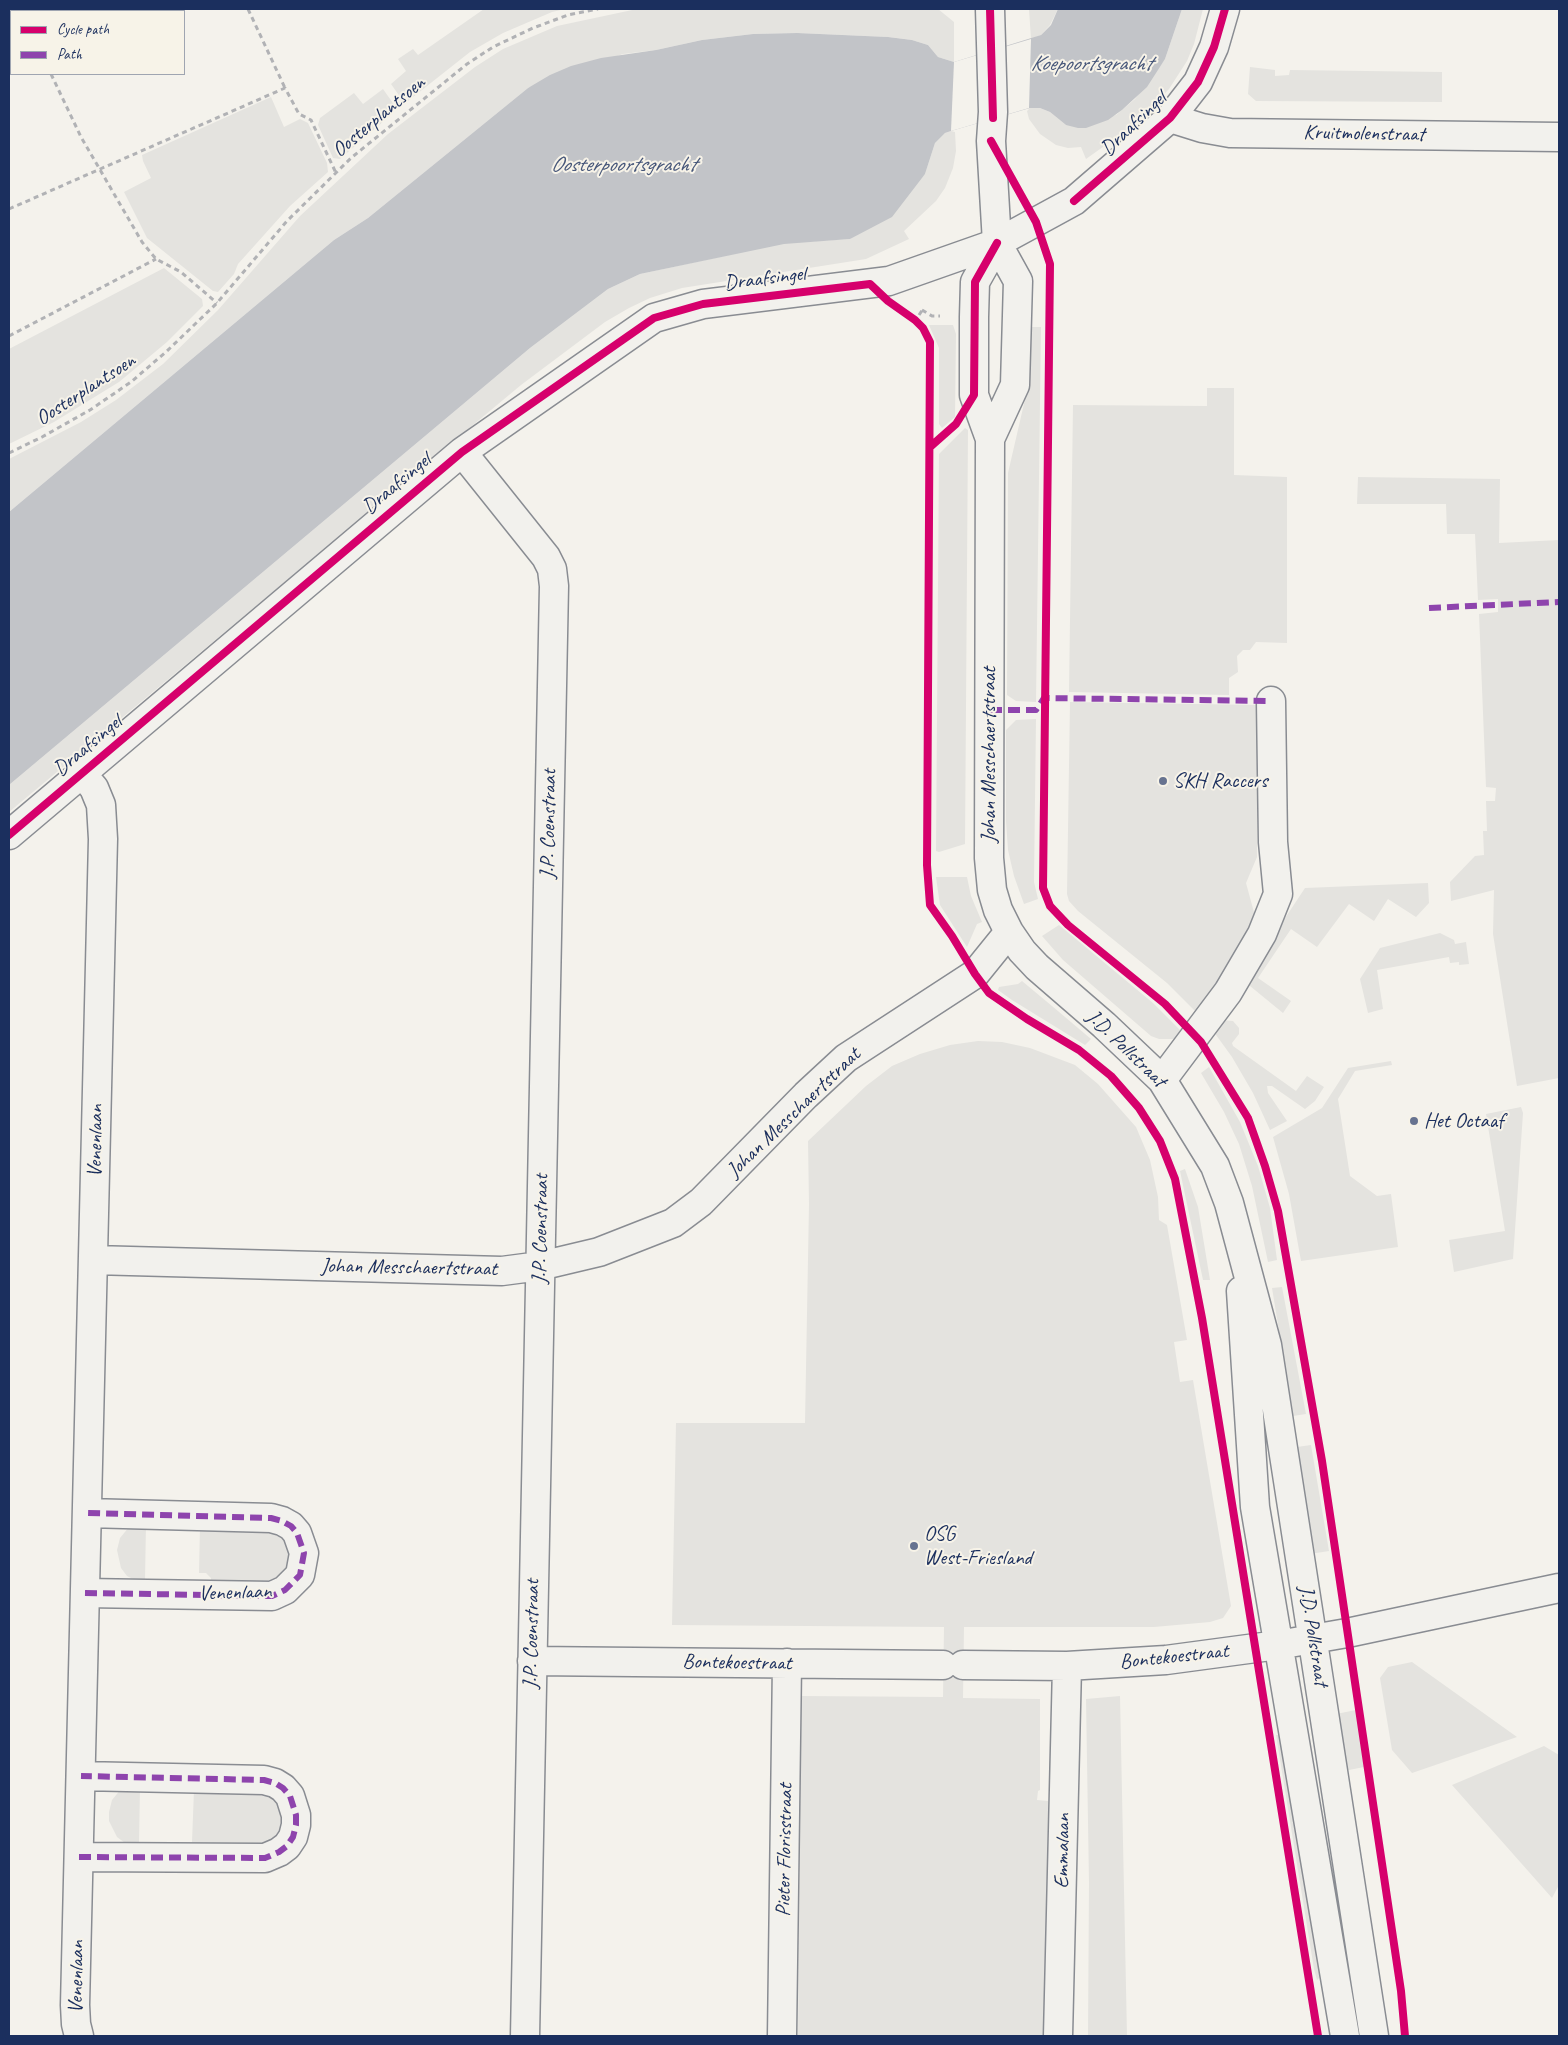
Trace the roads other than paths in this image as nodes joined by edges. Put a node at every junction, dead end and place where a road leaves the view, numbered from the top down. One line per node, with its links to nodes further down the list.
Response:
1 (990, 9): 5 (street)
2 (1225, 9): 3 (street, Draafsingel)
3 (1170, 118): 4 (street, Kruitmolenstraat); 5 (street, Draafsingel)
4 (1559, 137)
5 (997, 243): 6 (street, Johan Messchaertstraat); 6 (street, Johan Messchaertstraat); 7 (street, Draafsingel)
6 (990, 439): 11 (street, Johan Messchaertstraat)
7 (462, 452): 9 (street, Draafsingel); 15 (street, J.P. Coenstraat)
8 (1272, 701): 12 (street)
9 (82, 774): 10 (street, Draafsingel); 14 (street, Venenlaan)
10 (9, 835)
11 (1009, 932): 12 (street, J.D. Pollstraat); 15 (street, Johan Messchaertstraat)
12 (1162, 1080): 13 (street, J.D. Pollstraat)
13 (1238, 1239): 19 (street, J.D. Pollstraat); 20 (street, J.D. Pollstraat)
14 (93, 1260): 15 (street, Johan Messchaertstraat); 16 (street, Venenlaan)
15 (540, 1266): 21 (street, J.P. Coenstraat)
16 (87, 1513): 18 (street, Venenlaan); 18 (street, Venenlaan)
17 (1559, 1588): 19 (street, Bontekoestraat)
18 (85, 1593): 24 (street, Venenlaan)
19 (1313, 1639): 20 (street, Bontekoestraat); 31 (street, J.D. Pollstraat)
20 (1278, 1645): 23 (street, Bontekoestraat); 30 (street, J.D. Pollstraat)
21 (532, 1661): 22 (street, Bontekoestraat); 27 (street, J.P. Coenstraat)
22 (788, 1663): 23 (street, Bontekoestraat); 28 (street, Pieter Florisstraat)
23 (1067, 1666): 29 (street, Emmalaan)
24 (81, 1776): 25 (street, Venenlaan); 25 (street)
25 (79, 1857): 26 (street, Venenlaan)
26 (79, 2036)
27 (525, 2036)
28 (782, 2036)
29 (1058, 2036)
30 (1344, 2036)
31 (1374, 2036)

